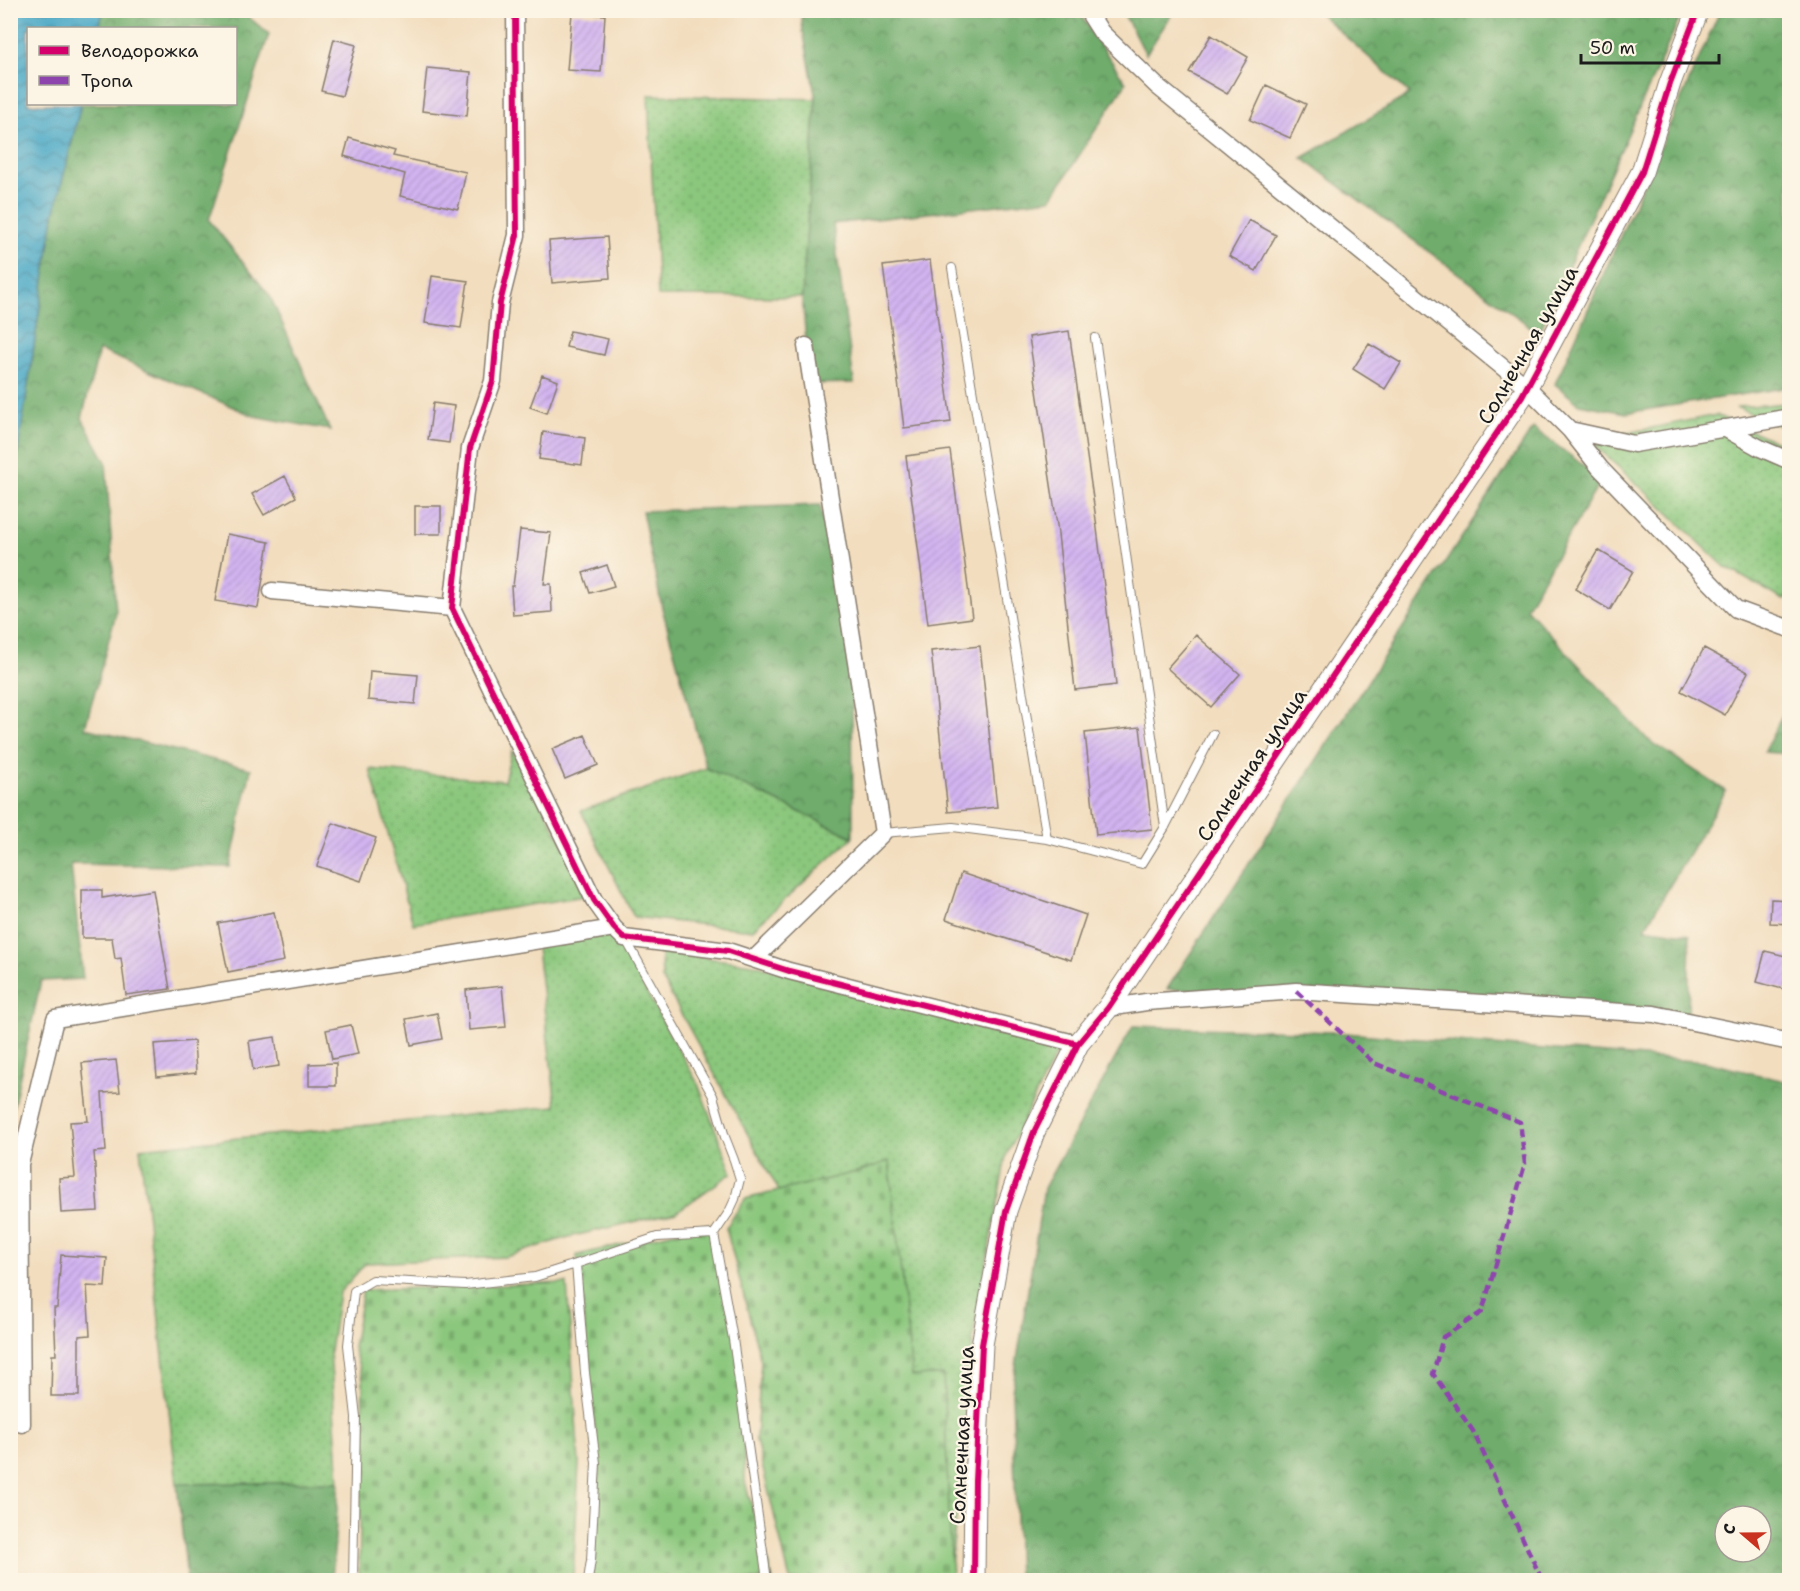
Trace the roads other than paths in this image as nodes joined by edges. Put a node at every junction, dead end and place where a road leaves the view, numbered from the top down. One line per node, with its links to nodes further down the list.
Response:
1 (515, 10): 13 (street)
2 (1087, 10): 7 (street)
3 (1698, 10): 7 (street, Солнечная улица)
4 (952, 268): 18 (lane)
5 (1095, 338): 16 (lane)
6 (806, 346): 17 (street)
7 (1527, 387): 10 (street); 21 (street, Солнечная улица)
8 (1790, 417): 9 (street)
9 (1724, 428): 10 (street); 11 (street)
10 (1570, 430): 14 (street)
11 (1790, 461)
12 (272, 591): 13 (street)
13 (452, 608): 19 (street)
14 (1790, 629)
15 (1213, 734): 16 (lane)
16 (1166, 827): 18 (lane)
17 (883, 833): 18 (lane); 20 (street)
18 (1047, 839)
19 (619, 933): 20 (street); 24 (lane); 26 (street)
20 (754, 959): 23 (street)
21 (1108, 1008): 22 (street); 23 (street, Солнечная улица)
22 (1790, 1042)
23 (1078, 1044): 30 (street, Солнечная улица)
24 (714, 1234): 25 (lane); 29 (lane)
25 (576, 1264): 27 (lane); 28 (lane)
26 (22, 1424)
27 (353, 1581)
28 (588, 1581)
29 (767, 1581)
30 (974, 1581)

